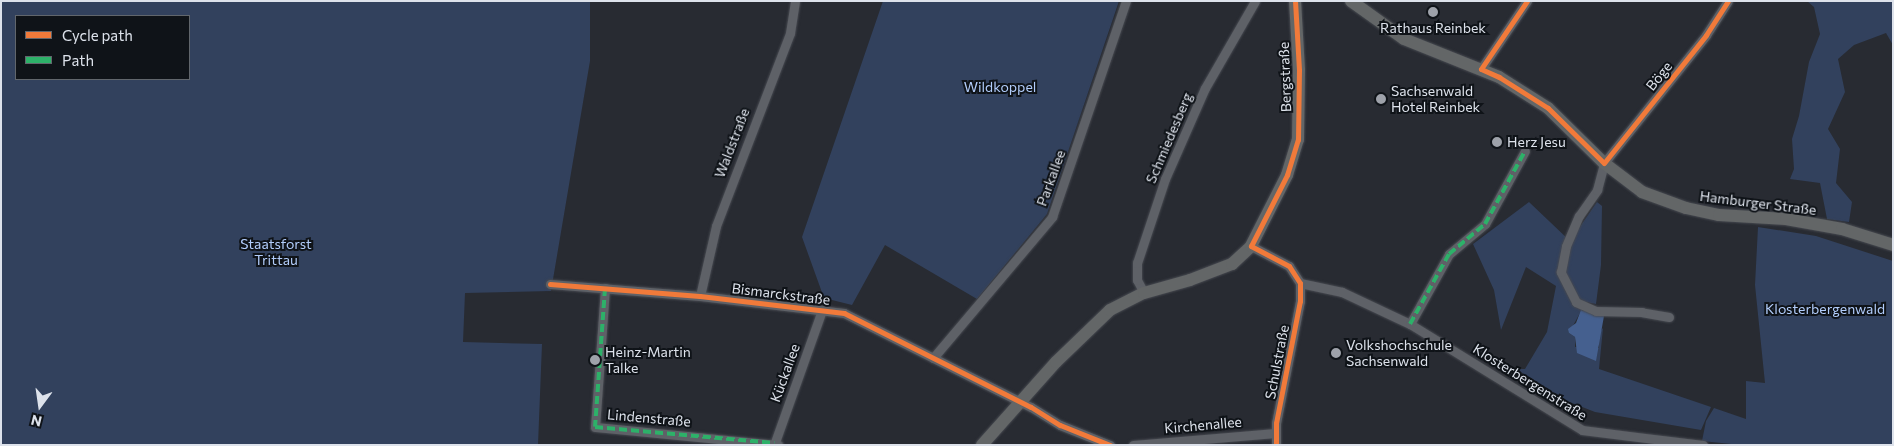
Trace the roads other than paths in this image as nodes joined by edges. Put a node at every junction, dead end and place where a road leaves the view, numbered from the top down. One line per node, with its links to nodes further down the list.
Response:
1 (795, 1): 17 (street, Waldstraße)
2 (1126, 1): 21 (street, Parkallee)
3 (1255, 1): 16 (street, Schmiedesberg)
4 (1294, 1): 12 (main road, Bergstraße)
5 (1351, 1): 8 (main road, Hamburger Straße)
6 (1527, 1): 8 (street)
7 (1728, 1): 10 (street, Böge)
8 (1480, 69): 10 (main road, Hamburger Straße)
9 (1525, 151): 20 (street)
10 (1604, 163): 11 (main road, Hamburger Straße); 19 (street)
11 (1893, 245)
12 (1251, 246): 13 (street); 16 (main road, Bergstraße)
13 (1300, 283): 20 (street, Klosterbergenstraße); 23 (street, Schulstraße)
14 (550, 284): 15 (street, Bismarckstraße)
15 (605, 288): 17 (street, Bismarckstraße); 25 (street, Lindenstraße)
16 (1144, 292): 22 (main road, Bergstraße)
17 (700, 296): 18 (street, Bismarckstraße)
18 (822, 310): 21 (street, Bismarckstraße); 25 (street, Kückallee)
19 (1669, 317)
20 (1410, 324): 24 (street, Klosterbergenstraße)
21 (933, 358): 22 (street, Bismarckstraße)
22 (1019, 402): 26 (main road, Bergstraße); 27 (street)
23 (1275, 433): 28 (street, Kirchenallee); 29 (street, Schulstraße)
24 (1595, 434): 30 (street); 31 (street, Klosterbergenstraße)
25 (775, 444)
26 (982, 445)
27 (1110, 445)
28 (1133, 445)
29 (1276, 445)
30 (1593, 445)
31 (1703, 445)

